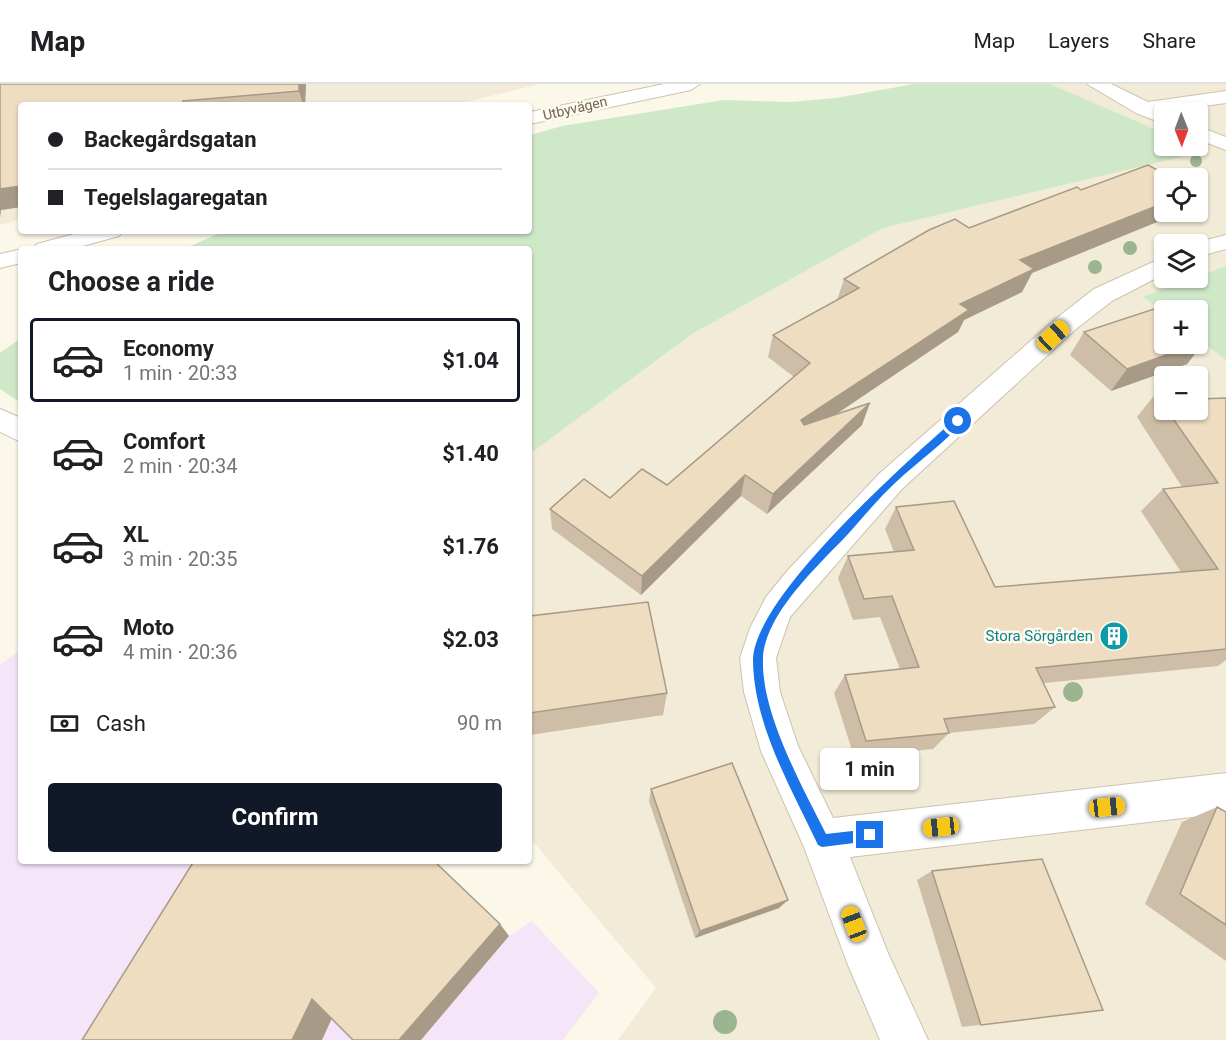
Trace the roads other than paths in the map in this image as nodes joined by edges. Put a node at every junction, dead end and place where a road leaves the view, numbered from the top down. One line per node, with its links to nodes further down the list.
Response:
1 (692, 84): 6 (street, Utbyvägen)
2 (1096, 84): 4 (street)
3 (1226, 97): 4 (street)
4 (1143, 109): 5 (street)
5 (1154, 114)
6 (532, 118)
7 (1208, 137): 8 (street)
8 (1226, 144)
9 (100, 234): 11 (street)
10 (1226, 242): 12 (street)
11 (56, 246)
12 (1208, 247)
13 (18, 257): 14 (street)
14 (0, 261)
15 (1154, 269): 19 (street)
16 (0, 419): 17 (street)
17 (18, 429)
18 (1226, 793): 19 (street)
19 (822, 840): 20 (street)
20 (904, 1040)

